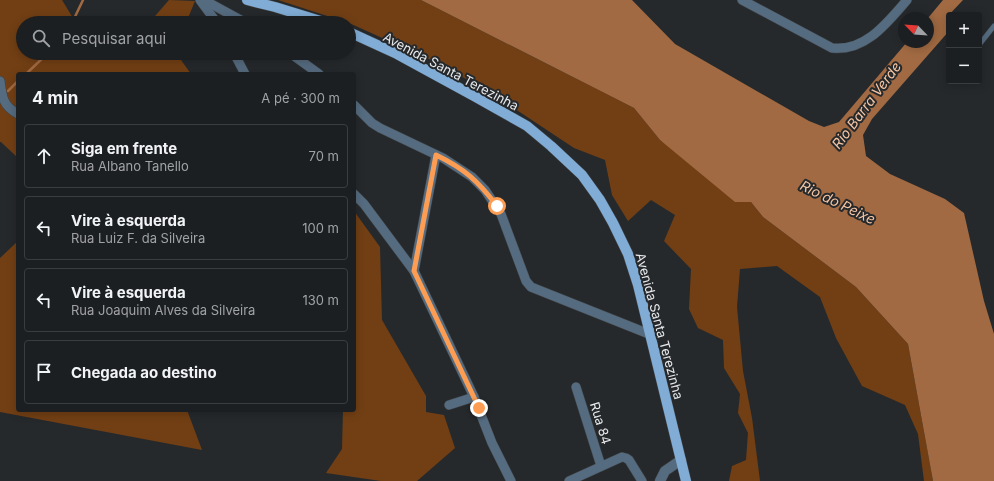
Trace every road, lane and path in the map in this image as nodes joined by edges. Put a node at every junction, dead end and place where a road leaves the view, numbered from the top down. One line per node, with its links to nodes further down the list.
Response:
1 (200, 0): 6 (street)
2 (204, 0): 7 (street)
3 (247, 0): 8 (main road)
4 (742, 0): 5 (street)
5 (907, 0)
6 (212, 16)
7 (233, 16)
8 (305, 16)
9 (994, 26): 11 (lane)
10 (356, 35): 22 (main road, Avenida Santa Terezinha)
11 (982, 41)
12 (238, 60): 14 (street)
13 (300, 60): 15 (street)
14 (244, 72)
15 (316, 72)
16 (0, 81): 18 (street)
17 (356, 107): 19 (street)
18 (16, 113)
19 (436, 155): 21 (street); 22 (street)
20 (356, 196): 21 (street)
21 (414, 271): 24 (street)
22 (650, 334): 26 (main road, Avenida Santa Terezinha)
23 (576, 387): 27 (street, Rua 84)
24 (474, 397): 25 (street); 28 (street)
25 (449, 405)
26 (681, 460): 31 (street); 32 (main road, Avenida Santa Terezinha)
27 (601, 466): 29 (street); 30 (street)
28 (511, 481)
29 (569, 481)
30 (642, 481)
31 (660, 481)
32 (686, 481)

